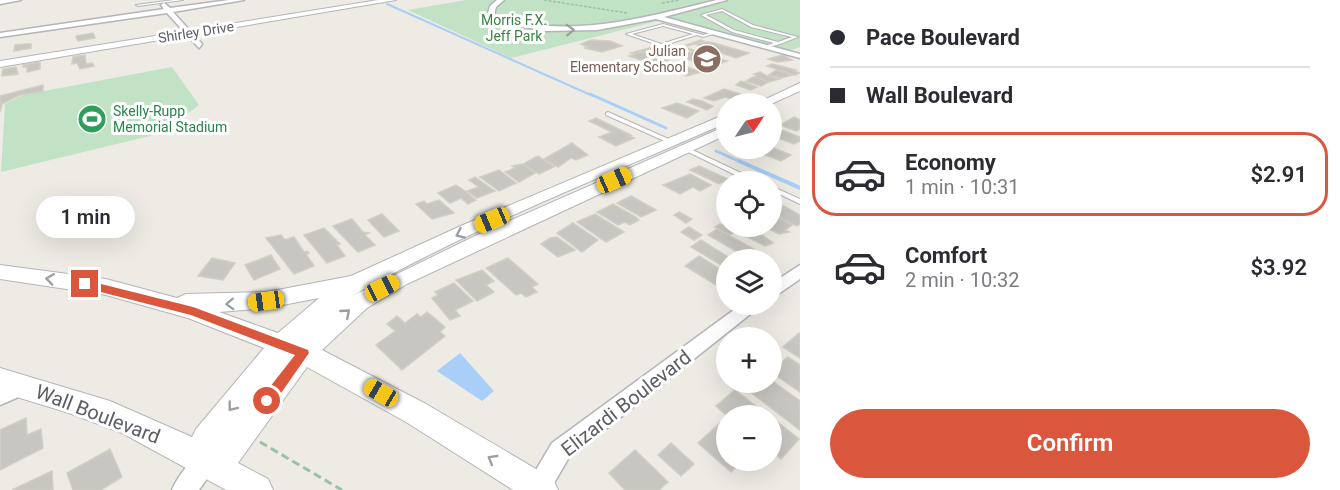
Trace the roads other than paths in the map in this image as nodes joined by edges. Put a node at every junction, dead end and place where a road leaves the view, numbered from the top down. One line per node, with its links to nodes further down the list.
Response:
1 (18, 0): 7 (street)
2 (183, 0): 9 (lane)
3 (241, 0): 11 (street)
4 (392, 0): 8 (street, Shirley Drive)
5 (501, 0): 12 (street, one-way to 12)
6 (724, 0): 12 (street)
7 (0, 2)
8 (364, 2): 18 (street, Shirley Drive)
9 (162, 3): 10 (lane); 11 (street)
10 (138, 5)
11 (168, 10): 18 (street); 19 (street)
12 (657, 16): 13 (street)
13 (685, 25): 15 (lane); 21 (street)
14 (752, 26): 16 (lane); 17 (lane); 22 (lane)
15 (674, 28): 20 (lane); 20 (lane)
16 (742, 28): 17 (lane); 22 (lane)
17 (732, 31): 21 (lane); 23 (lane)
18 (186, 32): 24 (street); 27 (street, Shirley Drive); 28 (street, Shirley Drive)
19 (0, 34)
20 (697, 34): 21 (lane)
21 (717, 34): 25 (street)
22 (788, 40): 23 (lane)
23 (779, 43): 25 (lane)
24 (199, 46)
25 (766, 47): 26 (street)
26 (800, 56)
27 (0, 59)
28 (0, 64)
29 (800, 87): 30 (street)
30 (782, 94)
31 (796, 99): 32 (street)
32 (782, 105)
33 (608, 114): 36 (lane)
34 (716, 124): 36 (street)
35 (716, 133): 36 (street)
36 (678, 145): 37 (lane); 40 (street)
37 (733, 171)
38 (782, 193): 39 (lane)
39 (800, 202)
40 (412, 264): 43 (street); 47 (street, one-way to 40)
41 (800, 271): 44 (street)
42 (0, 272): 45 (street, one-way to 42)
43 (369, 276): 45 (street, one-way to 45); 47 (street)
44 (782, 285)
45 (152, 300): 47 (street)
46 (740, 315): 50 (street, Elizardi Boulevard)
47 (292, 349): 49 (street); 49 (street, one-way to 49); 50 (street, one-way to 47)
48 (8, 387): 49 (street, Wall Boulevard)
49 (206, 464): 51 (street); 52 (street, Wall Boulevard)
50 (538, 489)
51 (184, 490)
52 (257, 490)

